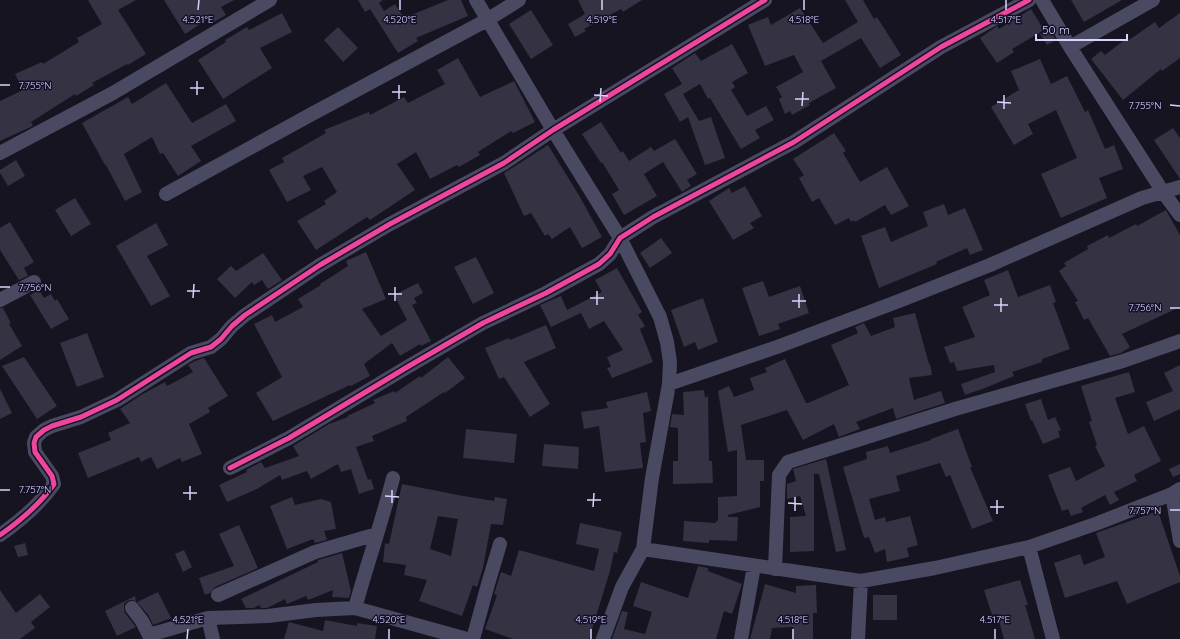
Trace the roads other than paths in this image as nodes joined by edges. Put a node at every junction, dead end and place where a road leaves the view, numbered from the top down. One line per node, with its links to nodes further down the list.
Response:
1 (270, 0): 11 (street)
2 (476, 0): 8 (street)
3 (519, 0): 8 (street)
4 (765, 0): 10 (street)
5 (1029, 0): 16 (street)
6 (1042, 0): 9 (street)
7 (1152, 0): 9 (street)
8 (487, 20): 10 (street); 14 (street)
9 (1070, 47): 13 (street)
10 (553, 130): 16 (street); 25 (street)
11 (0, 153)
12 (1180, 187): 13 (street)
13 (1163, 192): 15 (street); 20 (street)
14 (166, 194)
15 (1180, 215)
16 (620, 238): 20 (street); 21 (street)
17 (34, 282): 18 (street)
18 (0, 300)
19 (1180, 341): 31 (street)
20 (669, 384): 29 (street)
21 (230, 468)
22 (394, 478): 24 (street)
23 (1176, 491): 26 (street); 28 (street)
24 (377, 534): 33 (street); 35 (street)
25 (0, 535)
26 (1180, 541)
27 (500, 544): 40 (street)
28 (1029, 548): 32 (street); 44 (street)
29 (643, 549): 30 (street); 41 (street)
30 (754, 566): 31 (street); 42 (street)
31 (775, 569): 32 (street)
32 (861, 581): 43 (street)
33 (218, 595)
34 (132, 608): 37 (street)
35 (355, 608): 36 (street); 39 (street)
36 (208, 618): 37 (street); 38 (street)
37 (147, 637)
38 (212, 639)
39 (467, 639)
40 (473, 639)
41 (603, 639)
42 (741, 639)
43 (858, 639)
44 (1052, 639)

